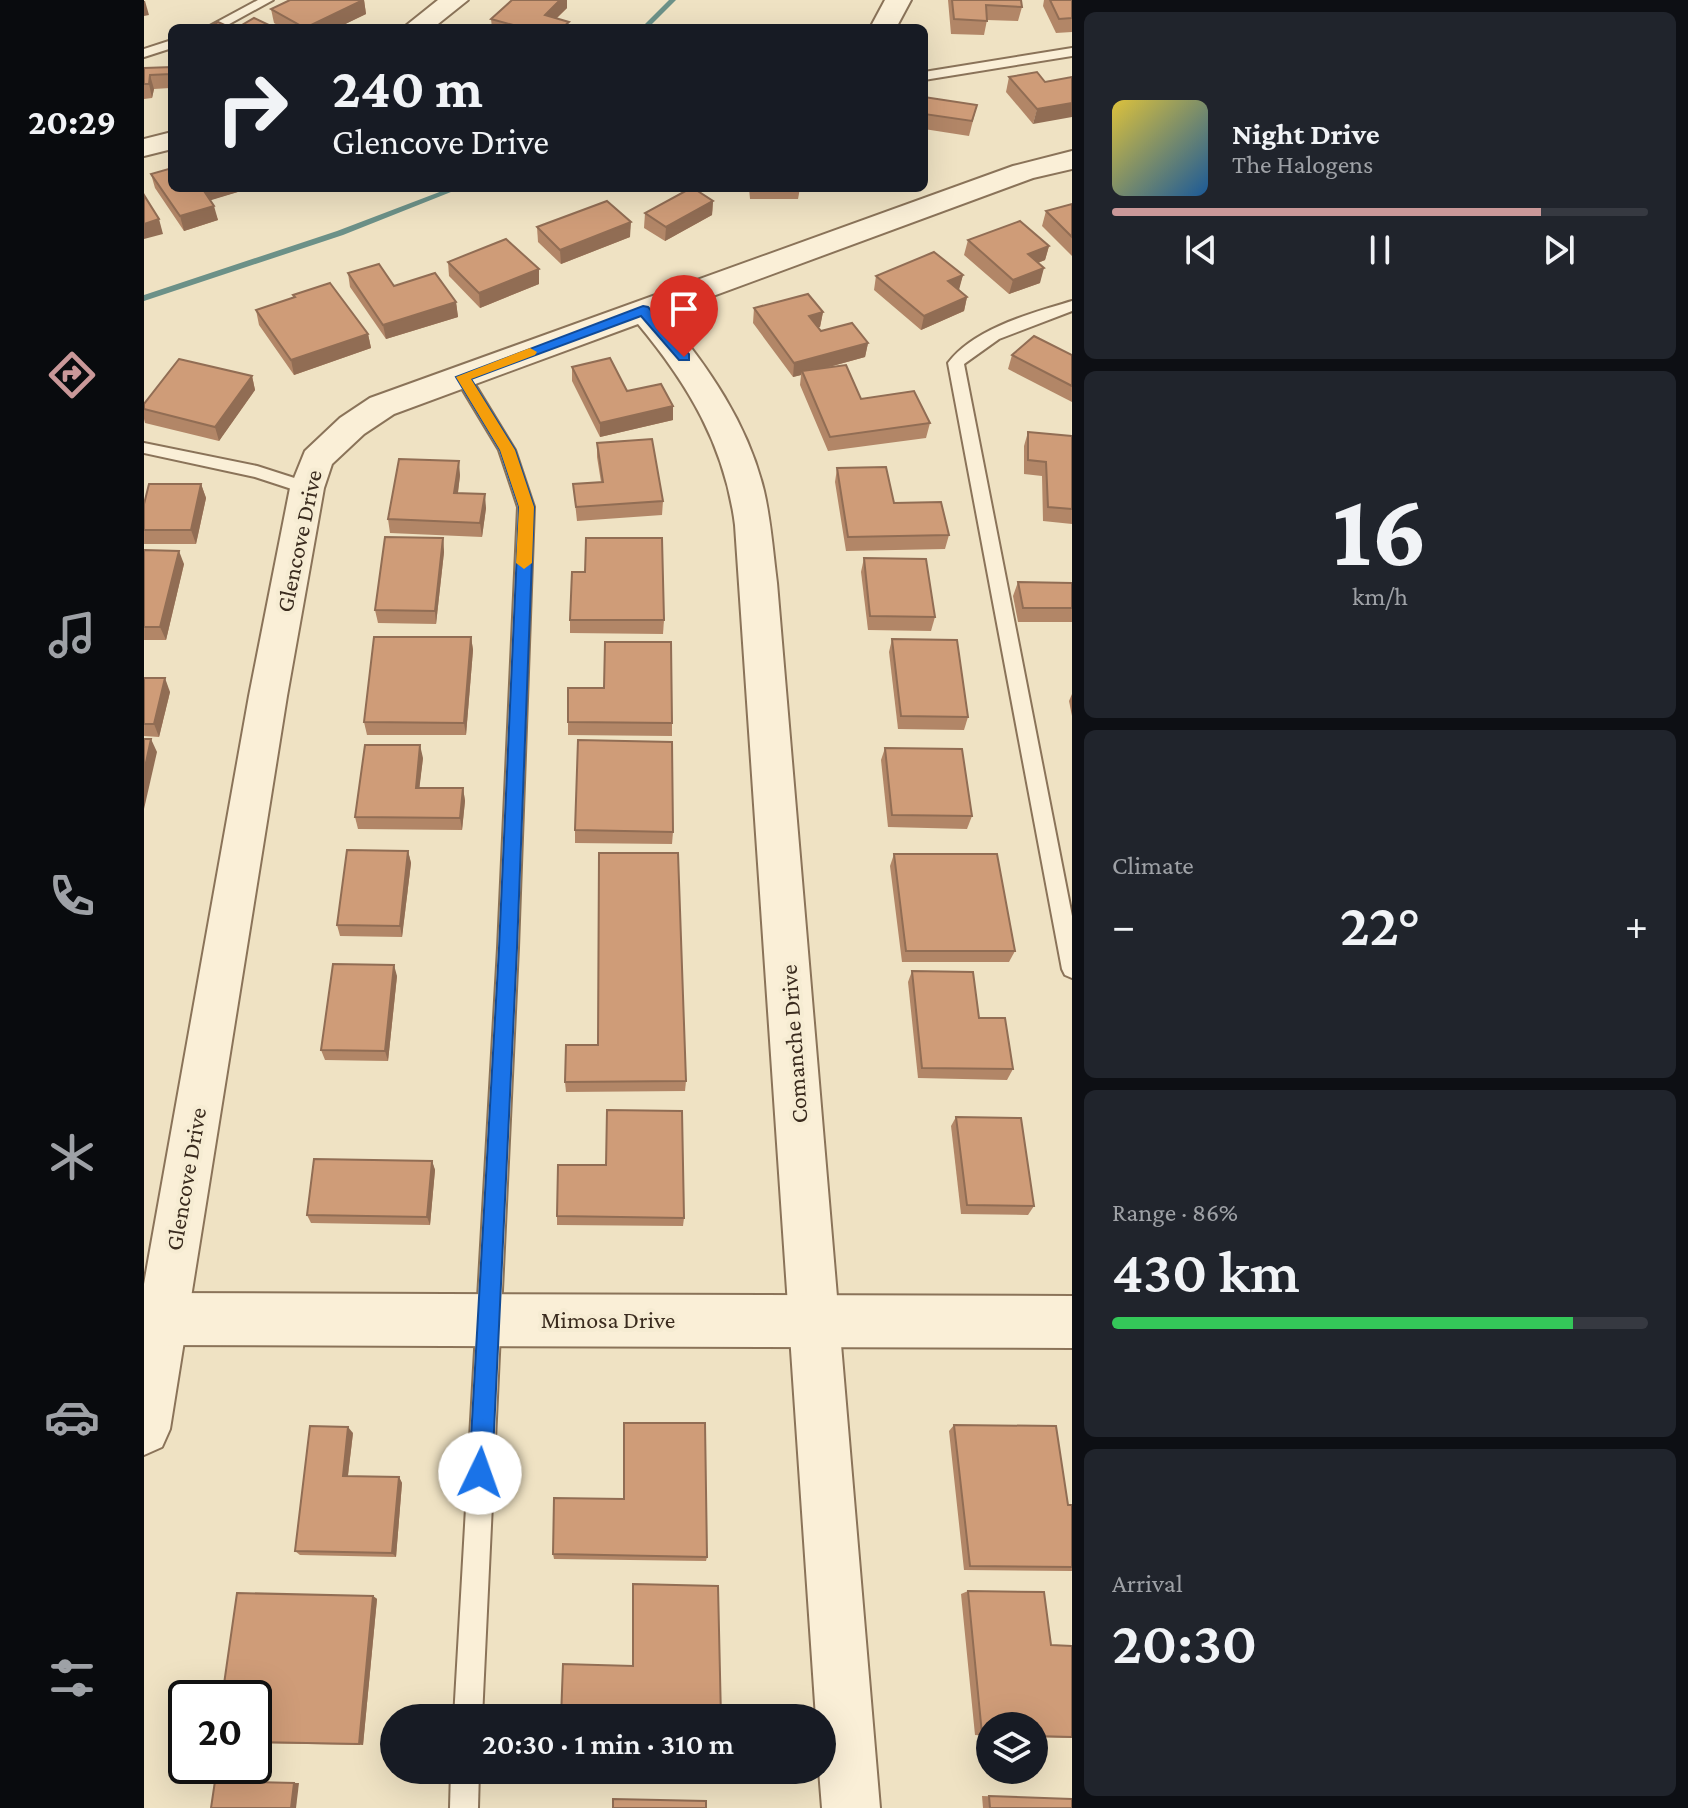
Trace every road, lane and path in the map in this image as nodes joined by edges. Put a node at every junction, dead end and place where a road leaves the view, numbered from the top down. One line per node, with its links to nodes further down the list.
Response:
1 (267, 0): 4 (lane)
2 (455, 0): 5 (street)
3 (898, 0): 6 (street)
4 (220, 24)
5 (422, 24)
6 (885, 24)
7 (168, 45): 9 (lane)
8 (1072, 52): 10 (lane)
9 (144, 53)
10 (928, 75)
11 (168, 141): 12 (street)
12 (144, 148)
13 (1072, 160): 14 (street, Glencove Drive)
14 (904, 200): 16 (street, Glencove Drive)
15 (1072, 306): 20 (lane)
16 (643, 310): 17 (street, Glencove Drive); 23 (street, Comanche Drive)
17 (463, 377): 19 (street, Glencove Drive); 22 (lane)
18 (144, 448): 19 (lane)
19 (307, 488): 21 (street, Glencove Drive)
20 (1072, 969)
21 (153, 1319): 22 (street, Mimosa Drive); 25 (street, Glencove Drive)
22 (488, 1319): 23 (street, Mimosa Drive); 26 (lane)
23 (816, 1321): 24 (street, Mimosa Drive); 29 (street, Comanche Drive)
24 (1072, 1322)
25 (144, 1429)
26 (469, 1704)
27 (465, 1784): 28 (lane)
28 (464, 1808)
29 (851, 1808)

